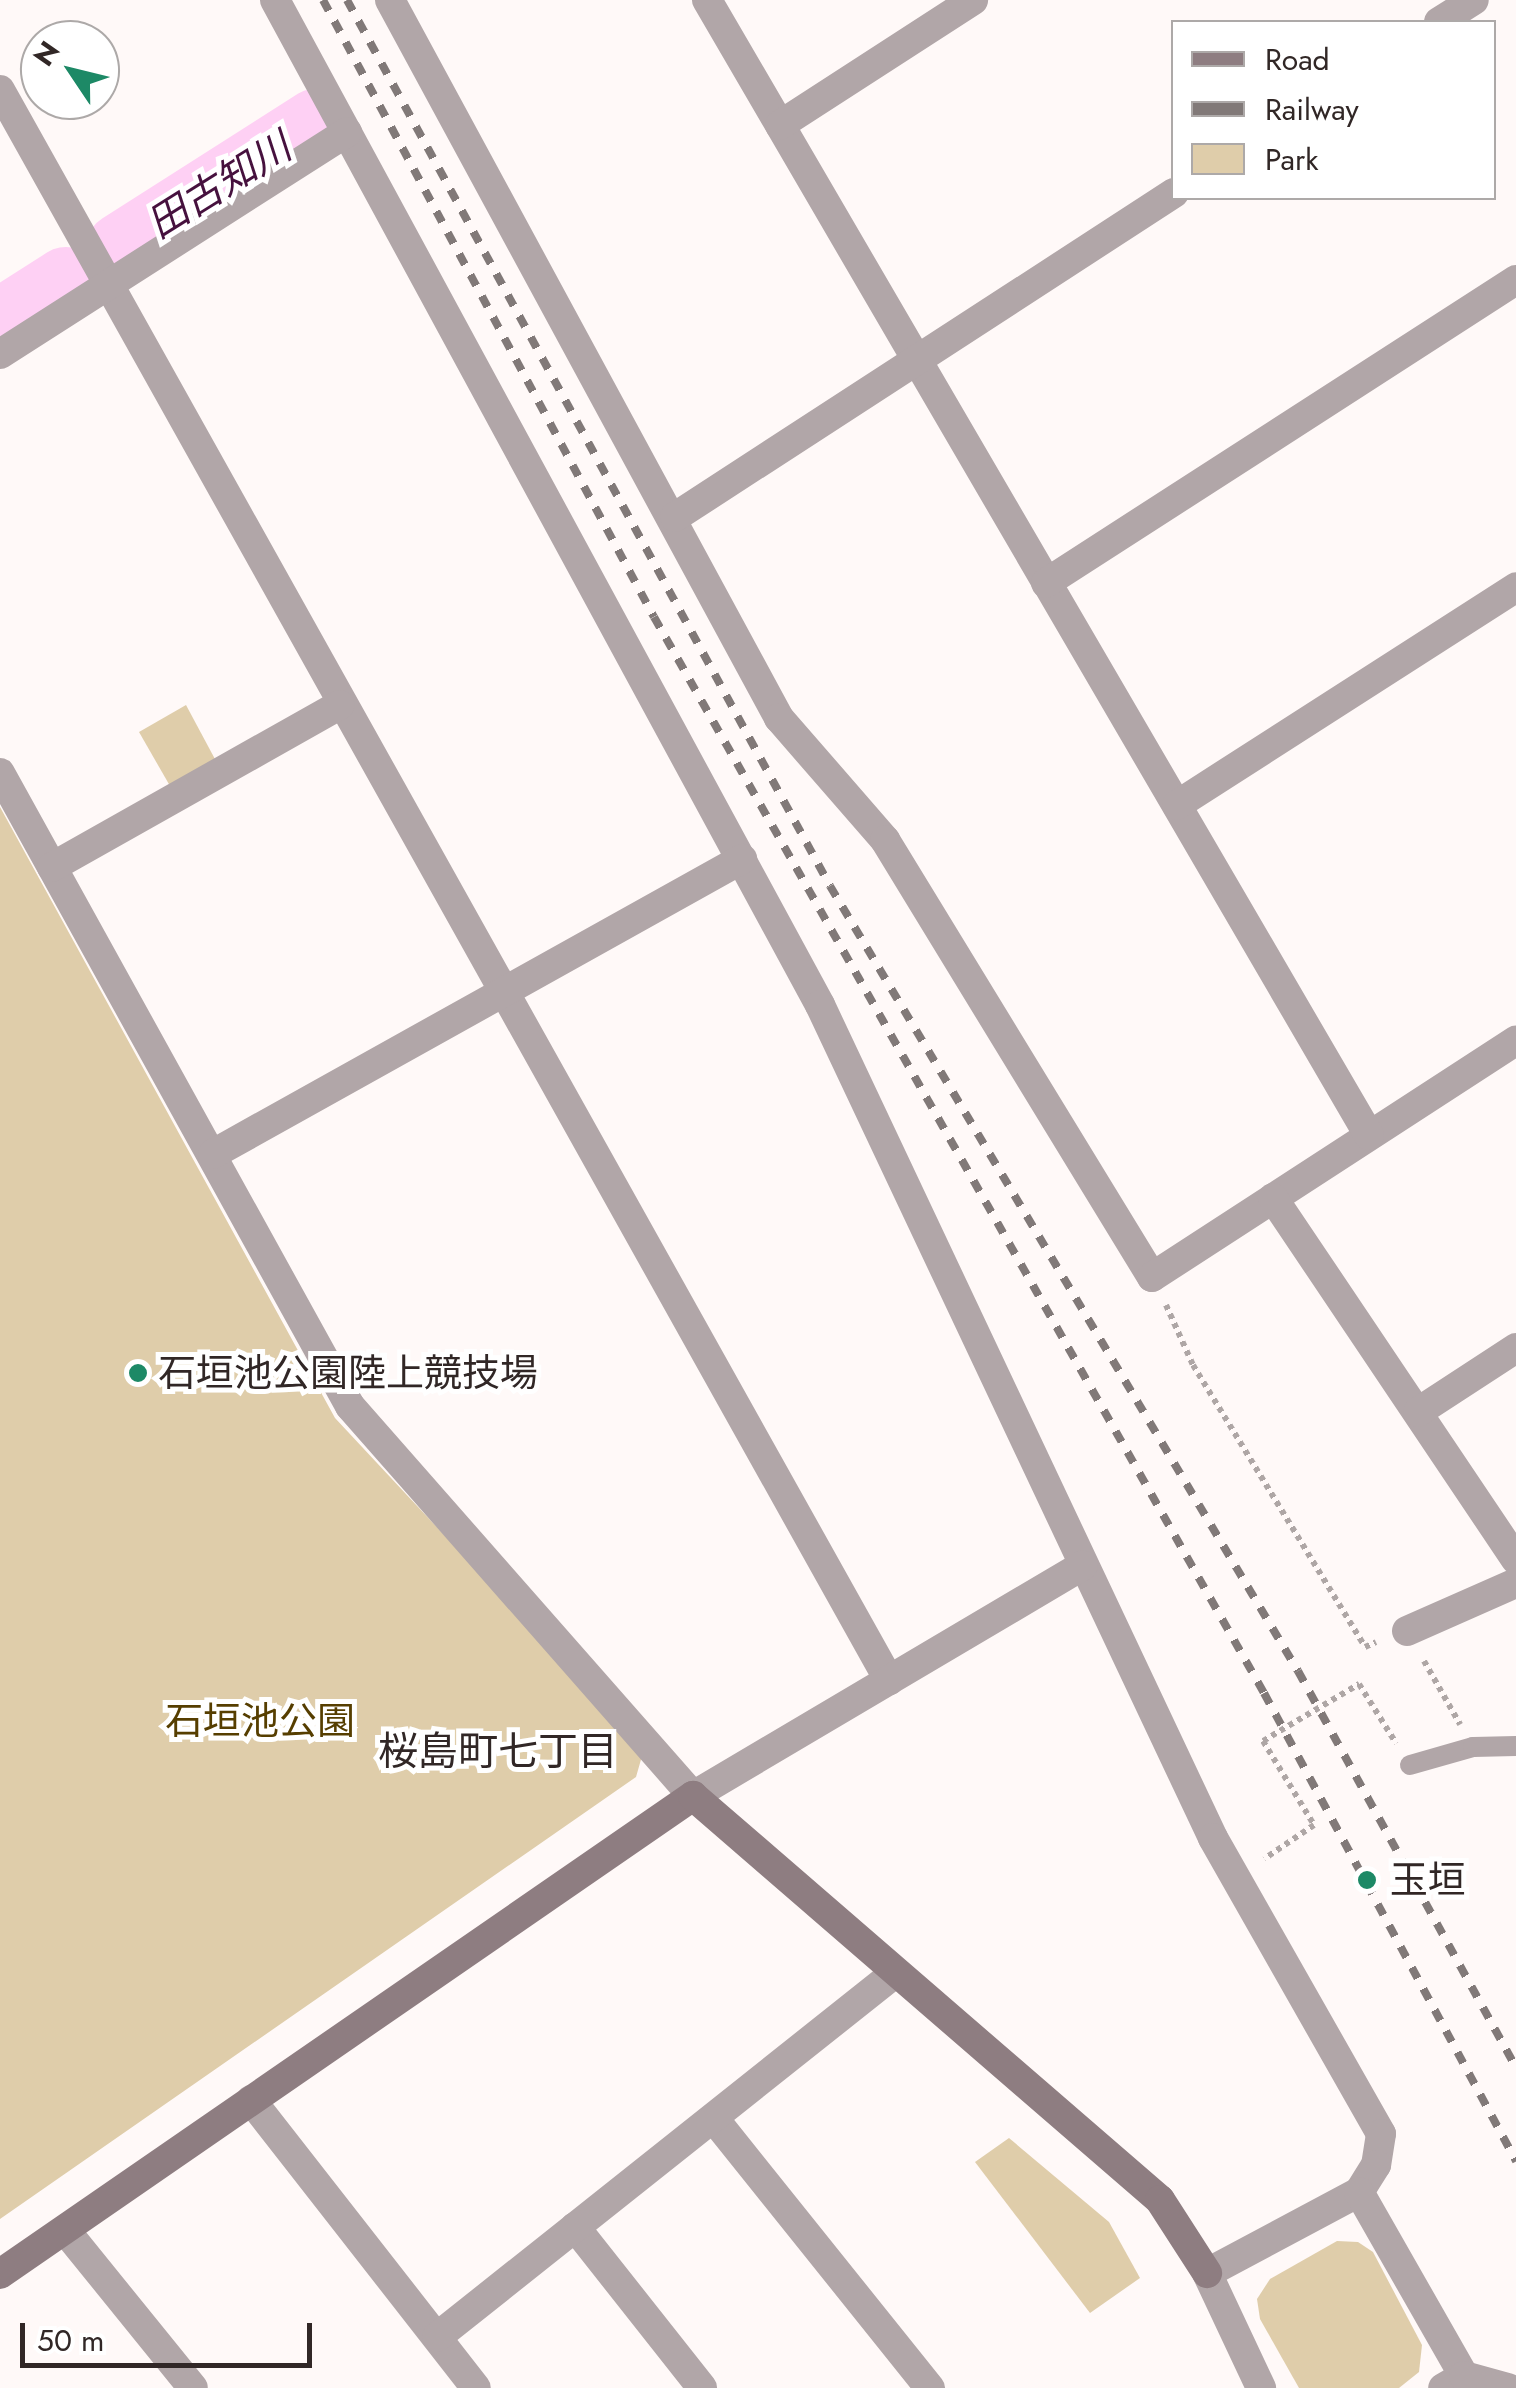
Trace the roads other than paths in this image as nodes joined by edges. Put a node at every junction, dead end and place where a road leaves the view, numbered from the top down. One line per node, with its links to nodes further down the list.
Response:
1 (275, 0): 9 (street)
2 (390, 0): 15 (street)
3 (707, 0): 8 (street)
4 (973, 0): 8 (street)
5 (1474, 0): 6 (street)
6 (1442, 20)
7 (0, 90): 12 (street)
8 (780, 125): 14 (street)
9 (348, 132): 12 (street); 21 (street)
10 (1171, 195): 14 (street)
11 (1516, 280): 16 (street)
12 (106, 288): 13 (street); 18 (street)
13 (0, 354)
14 (914, 359): 15 (street); 16 (street)
15 (675, 517): 27 (street)
16 (1046, 583): 20 (street)
17 (1516, 587): 20 (street)
18 (340, 705): 22 (street); 23 (street)
19 (0, 773): 22 (street)
20 (1177, 805): 25 (street)
21 (742, 858): 23 (street); 31 (street)
22 (52, 867): 26 (street)
23 (500, 994): 26 (street); 34 (street)
24 (1516, 1041): 25 (street)
25 (1369, 1135): 27 (street)
26 (213, 1154): 37 (street)
27 (1273, 1198): 29 (street)
28 (1516, 1348): 29 (street)
29 (1418, 1412): 30 (street)
30 (1516, 1559)
31 (1083, 1565): 34 (street); 41 (street)
32 (1516, 1583): 33 (street)
33 (1407, 1631)
34 (889, 1680): 37 (street)
35 (1516, 1746): 36 (lane)
36 (1410, 1765)
37 (692, 1796): 38 (street); 39 (street)
38 (895, 1973): 40 (street); 44 (street)
39 (251, 2100): 43 (street); 46 (street)
40 (715, 2120): 42 (street); 51 (street)
41 (1359, 2192): 44 (street); 47 (street)
42 (576, 2227): 46 (street); 50 (street)
43 (65, 2230): 45 (street); 48 (street)
44 (1207, 2273): 52 (street)
45 (0, 2274)
46 (437, 2338): 49 (street)
47 (1453, 2382): 53 (street)
48 (192, 2388)
49 (476, 2388)
50 (702, 2388)
51 (930, 2388)
52 (1262, 2388)
53 (1508, 2388)

